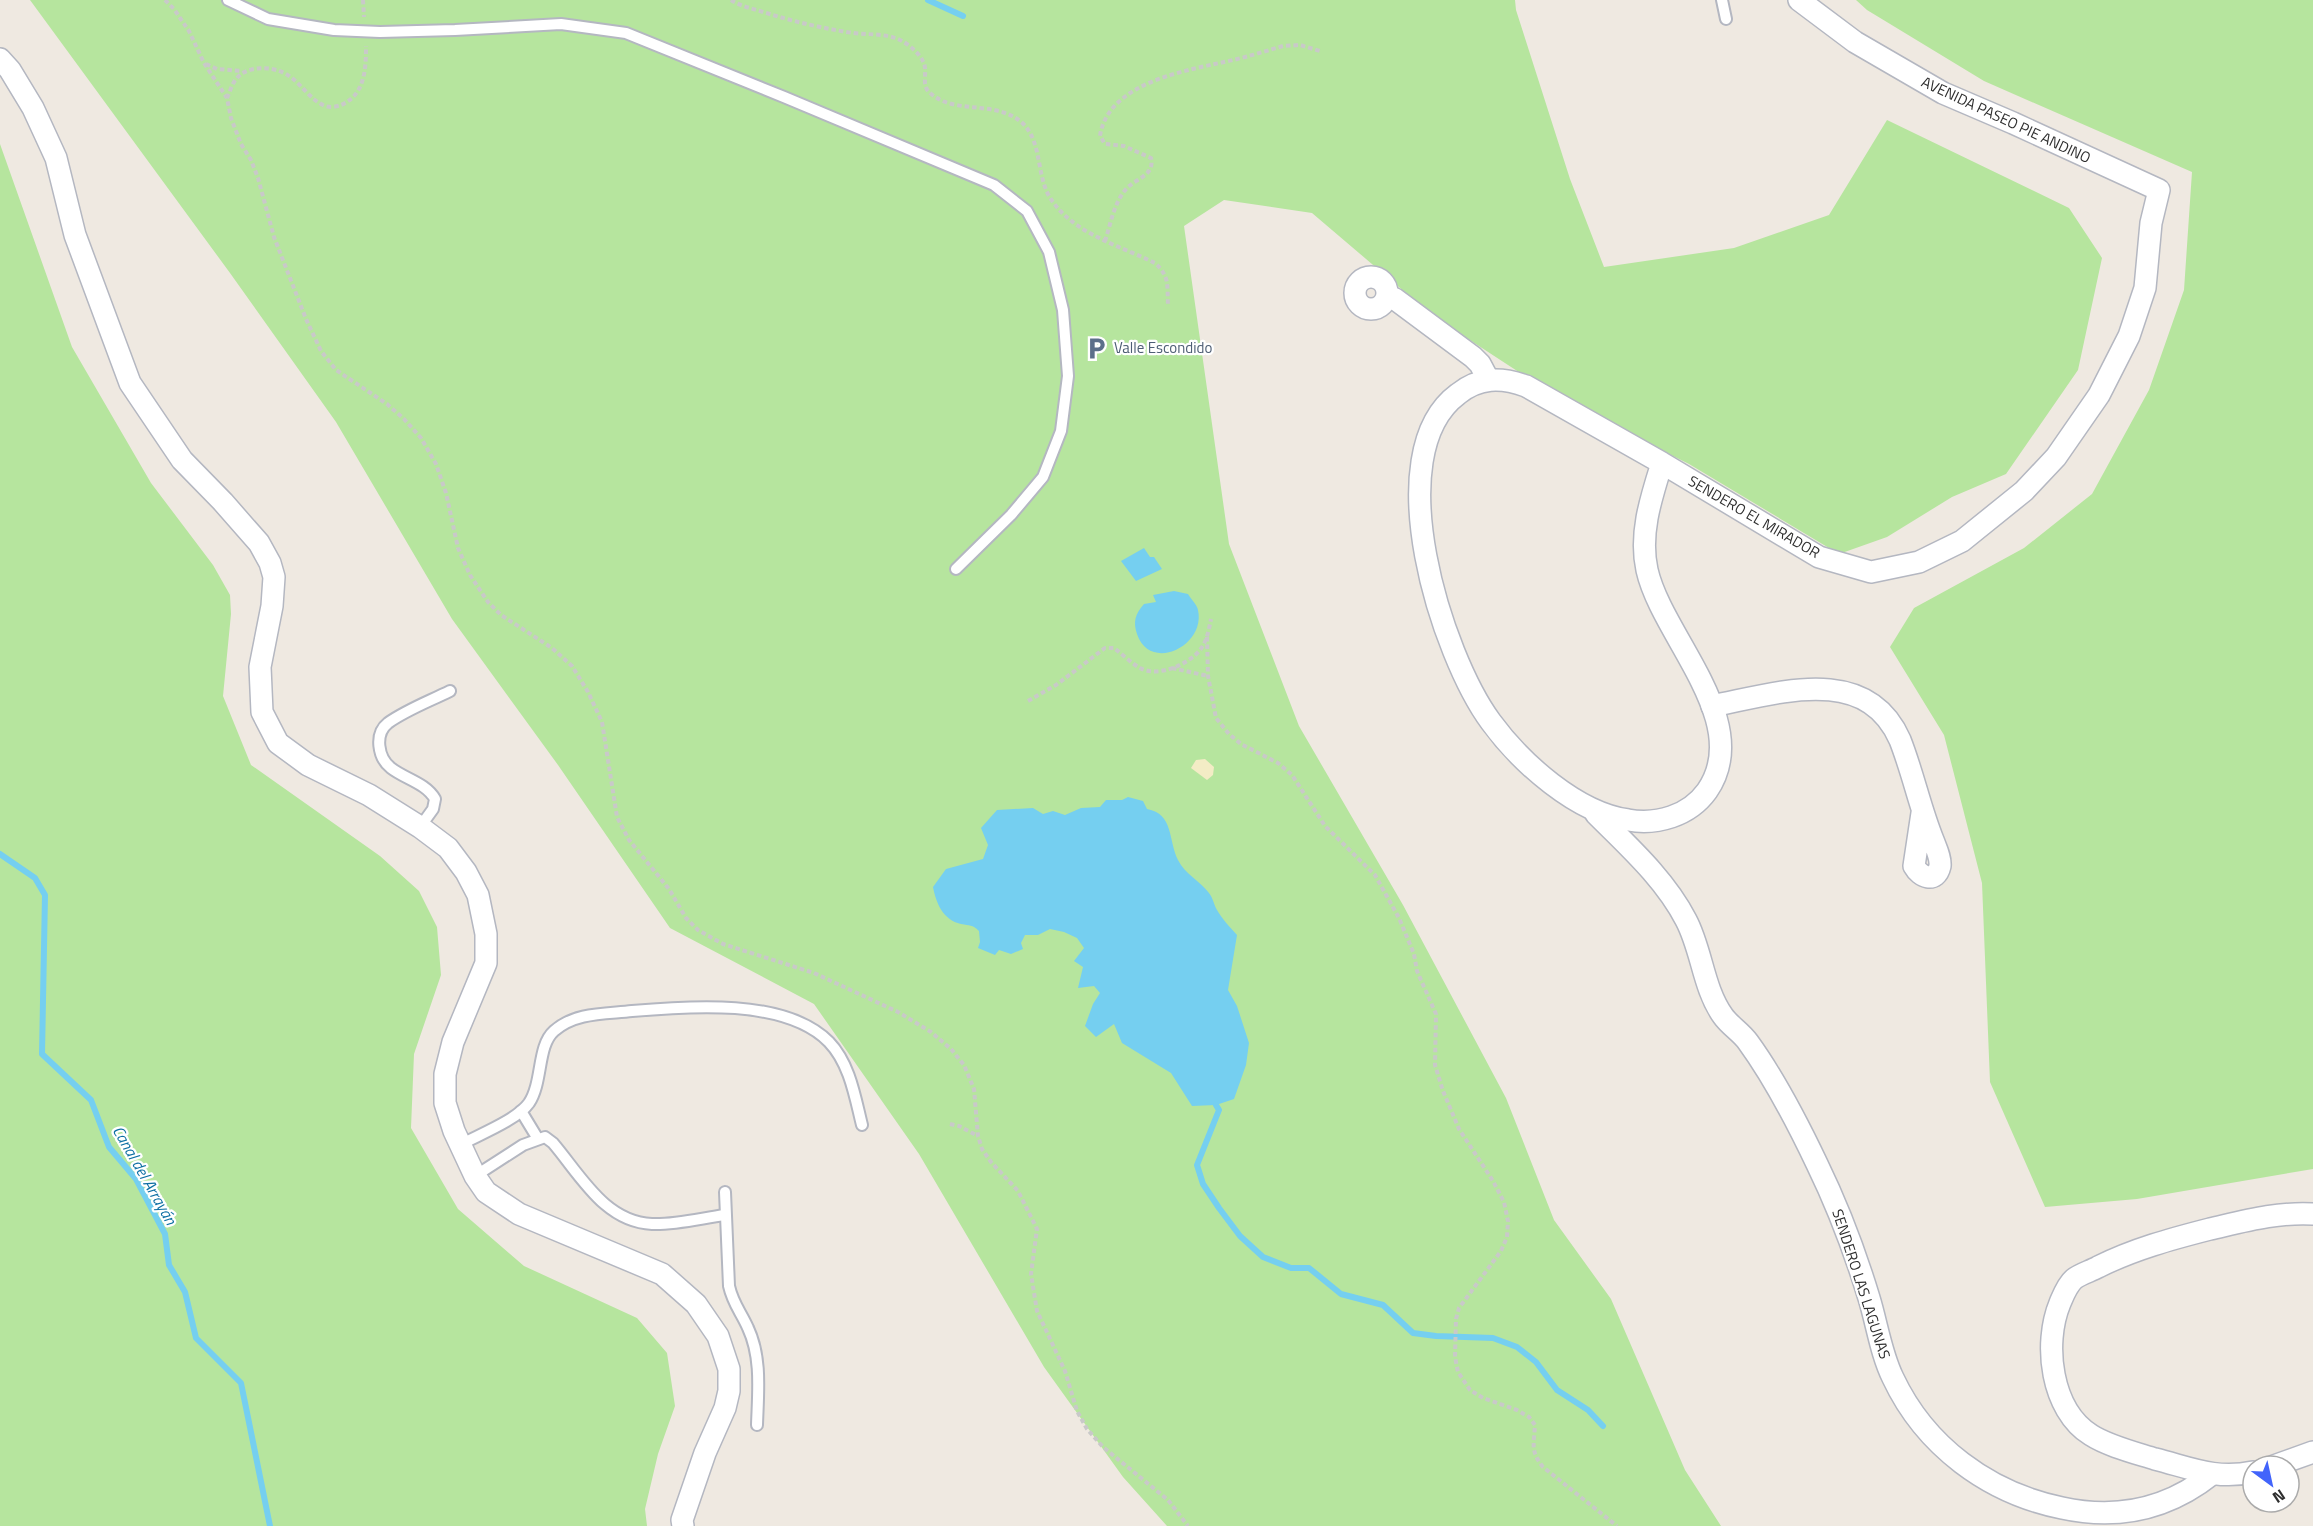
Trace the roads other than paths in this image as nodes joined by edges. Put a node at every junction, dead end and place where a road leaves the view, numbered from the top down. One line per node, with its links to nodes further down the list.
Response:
1 (228, 0): 10 (lane)
2 (1722, 0): 4 (lane)
3 (1799, 0): 6 (street, AVENIDA PASEO PIE ANDINO)
4 (1726, 19)
5 (0, 59): 16 (street)
6 (2159, 189): 9 (street, SENDERO EL MIRADOR)
7 (1388, 296): 8 (street)
8 (1488, 379): 9 (street, SENDERO EL MIRADOR); 13 (street)
9 (1662, 463): 12 (street)
10 (956, 569)
11 (450, 691): 16 (lane)
12 (1712, 706): 14 (street); 15 (street)
13 (1591, 809): 15 (street); 17 (street, SENDERO LAS LAGUNAS)
14 (1922, 813)
15 (1644, 822): 17 (street)
16 (420, 827): 21 (street)
17 (1629, 846): 27 (street, SENDERO LAS LAGUNAS)
18 (521, 1111): 19 (lane); 20 (lane); 21 (lane)
19 (862, 1125)
20 (538, 1139): 22 (lane); 25 (lane)
21 (460, 1145): 22 (street)
22 (474, 1176): 29 (street)
23 (725, 1192): 25 (lane)
24 (2313, 1214): 27 (street)
25 (725, 1215): 26 (lane)
26 (757, 1425)
27 (2212, 1474): 28 (street)
28 (2241, 1474)
29 (683, 1526)

